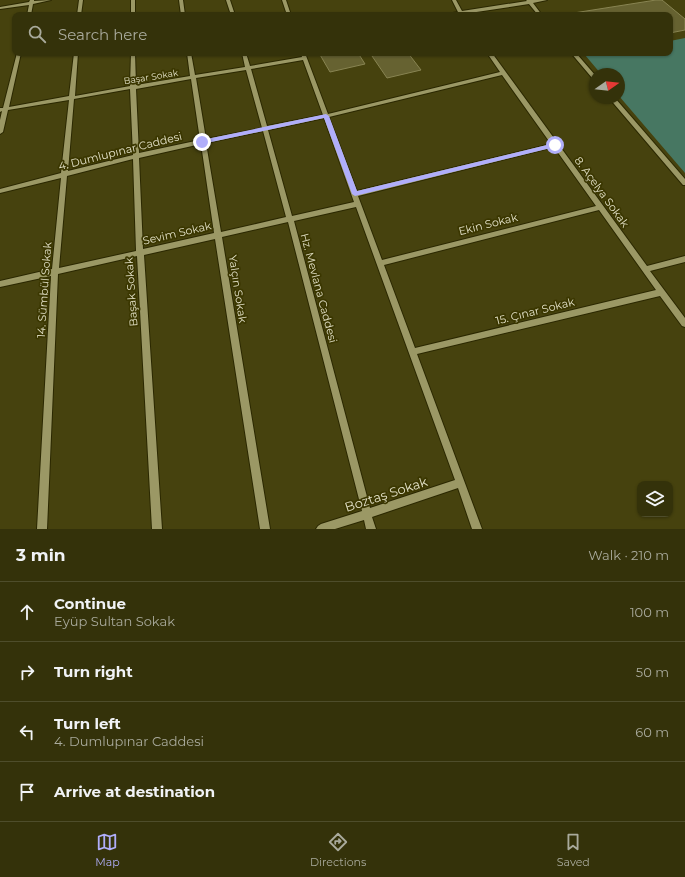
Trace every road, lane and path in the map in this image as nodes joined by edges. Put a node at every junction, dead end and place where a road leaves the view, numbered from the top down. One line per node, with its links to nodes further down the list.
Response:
1 (49, 0): 9 (street)
2 (81, 0): 13 (street)
3 (133, 0): 14 (street)
4 (181, 0): 15 (street)
5 (228, 0): 16 (street)
6 (284, 0): 17 (street)
7 (454, 0): 18 (street)
8 (545, 0): 10 (street)
9 (32, 1): 11 (street); 12 (street)
10 (528, 1): 19 (street); 20 (street)
11 (0, 8)
12 (30, 12)
13 (79, 12)
14 (133, 12)
15 (183, 12)
16 (232, 12)
17 (288, 12)
18 (460, 12)
19 (466, 12)
20 (537, 12)
21 (18, 56): 36 (street)
22 (76, 56): 34 (street, 14. Sümbül Sokak)
23 (133, 56): 33 (street, Başak Sokak)
24 (189, 56): 32 (street, Yalçın Sokak)
25 (245, 56): 29 (street, Hz. Mevlana Caddesi)
26 (304, 56): 29 (street, Başar Sokak); 37 (street)
27 (491, 56): 31 (street, 8. Açelya Sokak)
28 (576, 56): 30 (street)
29 (248, 68): 32 (street, Başar Sokak); 38 (street, Hz. Mevlana Caddesi)
30 (589, 71)
31 (503, 73): 37 (street, 4. Dumlupınar Caddesi); 41 (street, 8. Açelya Sokak)
32 (192, 78): 33 (street, Başar Sokak); 40 (street, Yalçın Sokak)
33 (133, 88): 34 (street, Başar Sokak); 42 (street, Başak Sokak)
34 (73, 98): 36 (street, Başar Sokak); 43 (street, 14. Sümbül Sokak)
35 (617, 104): 44 (street)
36 (2, 110): 39 (street)
37 (326, 116): 38 (street, 4. Dumlupınar Caddesi); 46 (street)
38 (264, 129): 40 (street, 4. Dumlupınar Caddesi); 49 (street, Hz. Mevlana Caddesi)
39 (0, 132)
40 (202, 142): 42 (street, 4. Dumlupınar Caddesi); 50 (street, Yalçın Sokak)
41 (555, 145): 46 (street); 48 (street, 8. Açelya Sokak)
42 (136, 156): 43 (street, 4. Dumlupınar Caddesi); 51 (street, Başak Sokak)
43 (65, 175): 45 (street, 4. Dumlupınar Caddesi); 55 (street, 14. Sümbül Sokak)
44 (685, 182)
45 (0, 191)
46 (355, 194): 47 (street)
47 (358, 204): 49 (street, Sevim Sokak); 53 (street)
48 (600, 207): 53 (street, Ekin Sokak); 54 (street, 8. Açelya Sokak)
49 (290, 220): 50 (street, Sevim Sokak); 61 (street, Hz. Mevlana Caddesi)
50 (219, 235): 51 (street, Sevim Sokak); 64 (street, Yalçın Sokak)
51 (140, 253): 55 (street, Sevim Sokak); 63 (street, Başak Sokak)
52 (685, 259): 54 (street)
53 (380, 263): 59 (street)
54 (645, 269): 57 (street, 8. Açelya Sokak)
55 (56, 272): 56 (street, Sevim Sokak); 62 (street, 14. Sümbül Sokak)
56 (0, 284)
57 (662, 292): 58 (street, 8. Açelya Sokak); 59 (street, 15. Çınar Sokak)
58 (685, 324)
59 (412, 352): 60 (street)
60 (460, 483): 61 (street, Boztaş Sokak); 67 (street)
61 (367, 514): 65 (street, Boztaş Sokak); 66 (street, Hz. Mevlana Caddesi)
62 (42, 529)
63 (157, 529)
64 (265, 529)
65 (321, 529)
66 (371, 529)
67 (477, 529)

